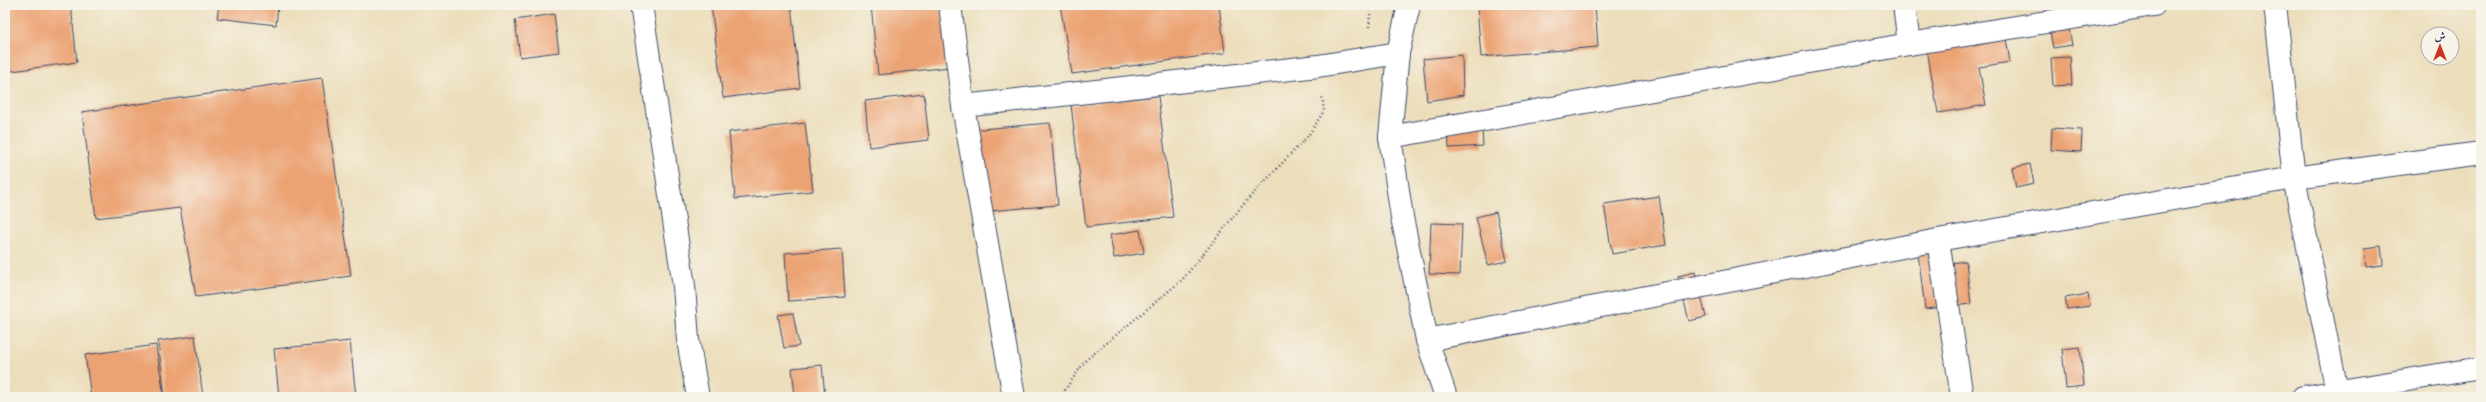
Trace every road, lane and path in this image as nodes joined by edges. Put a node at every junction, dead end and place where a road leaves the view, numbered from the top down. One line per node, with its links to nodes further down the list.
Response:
1 (641, 5): 18 (street)
2 (950, 5): 10 (street)
3 (1409, 5): 8 (street)
4 (1904, 5): 7 (street)
5 (2154, 5): 7 (street)
6 (2275, 5): 13 (street)
7 (1910, 44): 11 (street)
8 (1398, 53): 9 (street); 11 (street)
9 (1318, 66): 10 (street); 20 (path)
10 (963, 106): 19 (street)
11 (1390, 137): 15 (street)
12 (2481, 153): 13 (street)
13 (2294, 178): 14 (street); 17 (street)
14 (1938, 240): 15 (street); 22 (street)
15 (1427, 340): 21 (street)
16 (2481, 368): 17 (street)
17 (2339, 394): 23 (street)
18 (698, 397)
19 (1014, 397)
20 (1060, 397)
21 (1446, 397)
22 (1962, 397)
23 (2303, 397)

